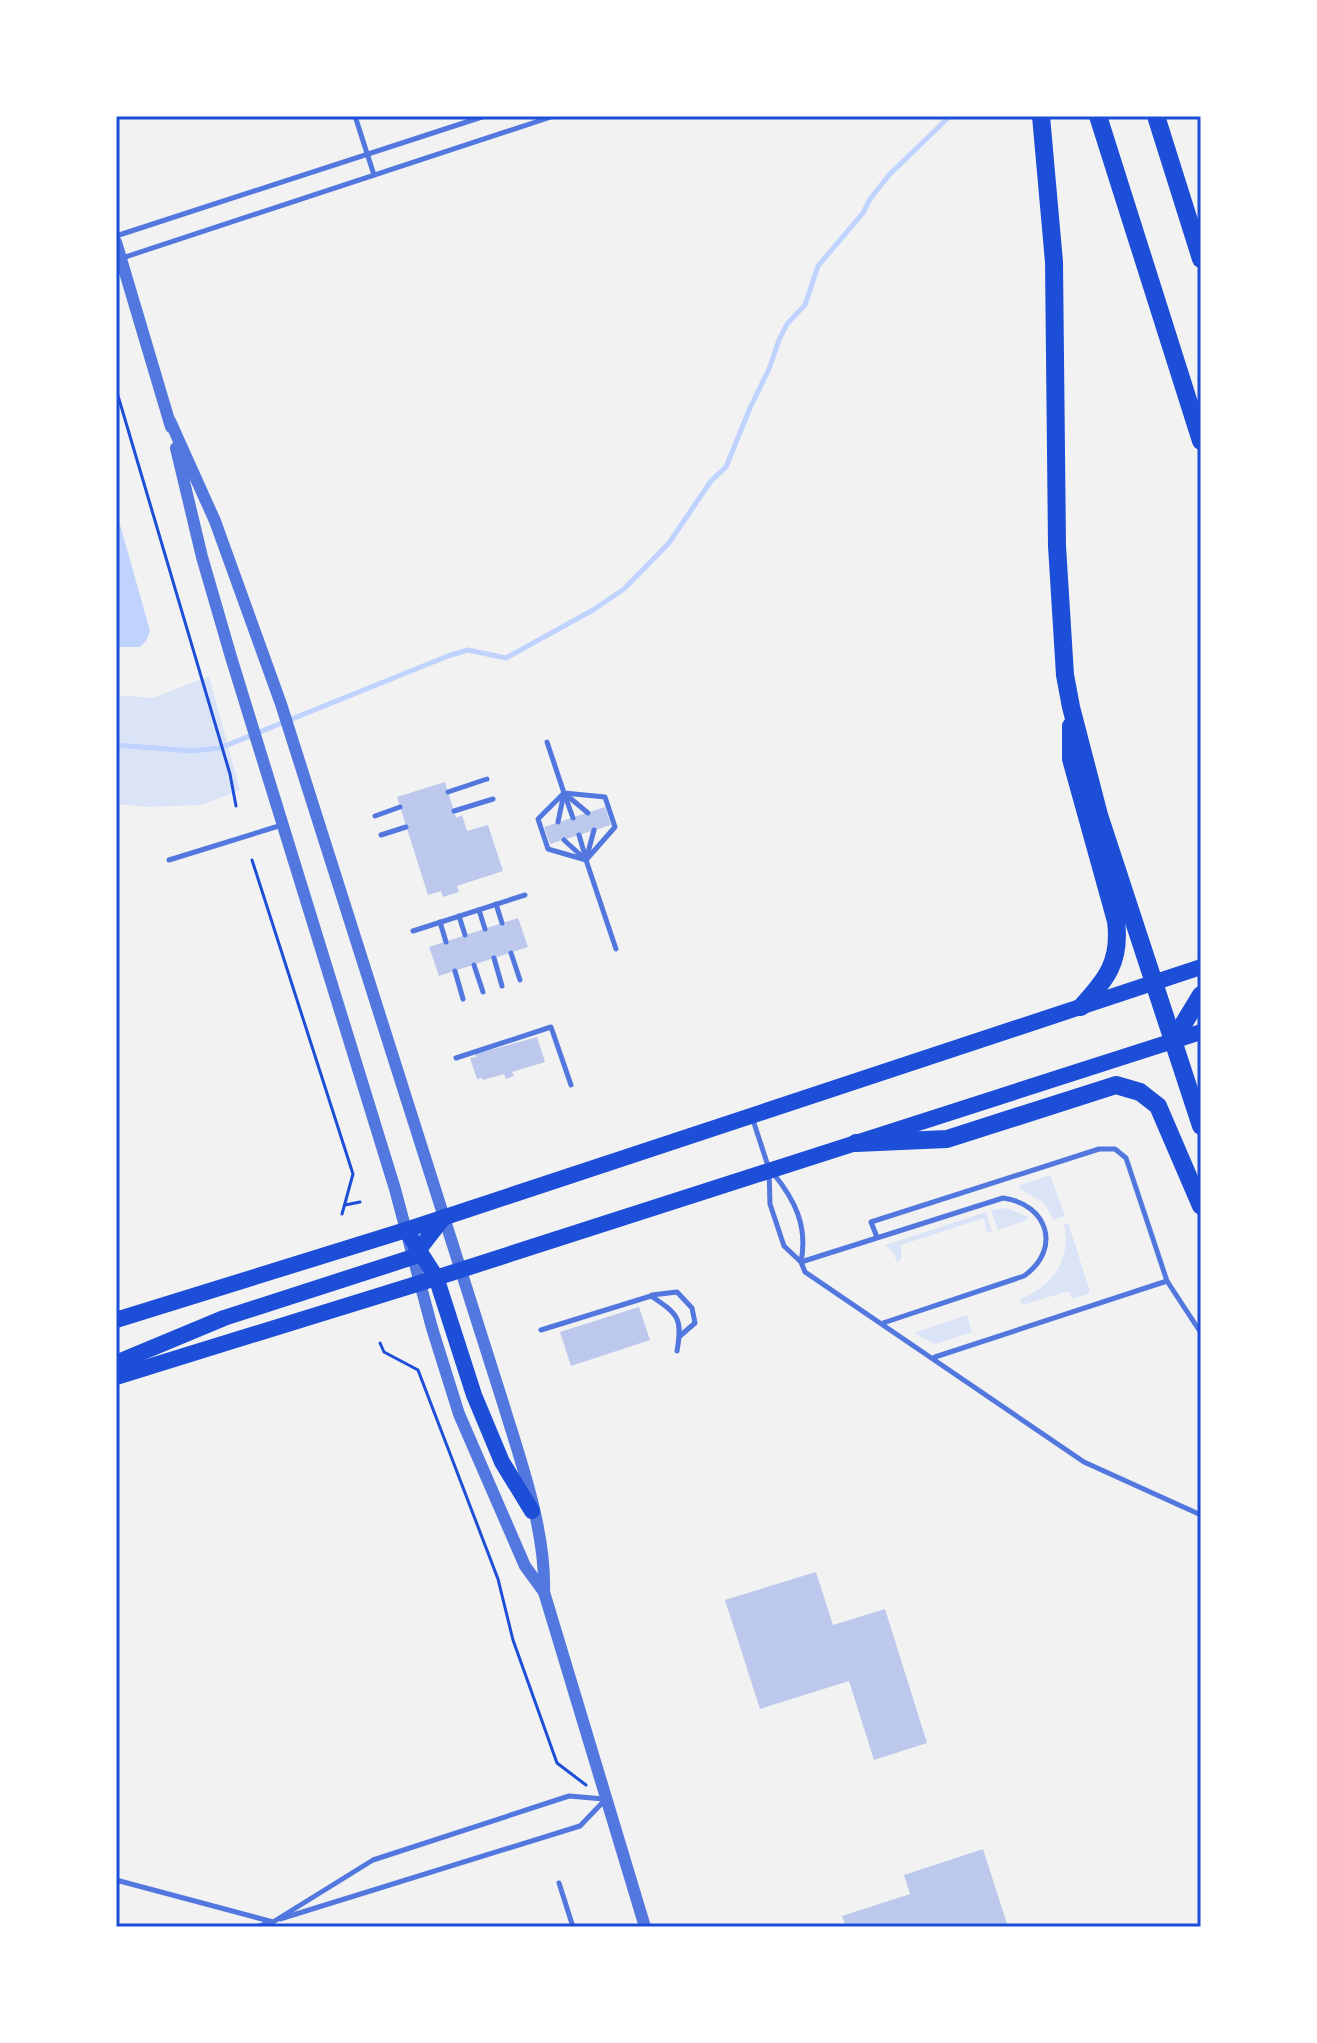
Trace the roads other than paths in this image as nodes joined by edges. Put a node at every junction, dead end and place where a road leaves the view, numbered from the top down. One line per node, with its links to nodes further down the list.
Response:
1 (355, 116): 7 (lane)
2 (485, 116): 7 (lane)
3 (554, 116): 8 (lane)
4 (1098, 116): 13 (highway)
5 (1156, 116): 11 (highway)
6 (1042, 121): 14 (highway)
7 (368, 154): 8 (lane); 9 (lane)
8 (374, 175): 10 (lane)
9 (116, 239): 10 (street)
10 (119, 259): 12 (street)
11 (1201, 259)
12 (170, 421): 26 (street); 66 (street)
13 (1201, 441)
14 (1071, 707): 51 (highway); 56 (highway)
15 (547, 742): 18 (lane)
16 (487, 779): 17 (lane)
17 (448, 792)
18 (564, 793): 22 (lane); 24 (lane); 25 (lane); 33 (lane); 33 (lane)
19 (493, 799): 21 (lane)
20 (400, 807): 23 (lane)
21 (454, 811)
22 (588, 813)
23 (375, 816)
24 (573, 818)
25 (558, 822)
26 (283, 825): 32 (lane); 67 (street)
27 (406, 827): 29 (lane)
28 (594, 830): 33 (lane)
29 (381, 835)
30 (579, 835): 33 (lane)
31 (564, 840): 33 (lane)
32 (169, 860)
33 (586, 860): 44 (lane)
34 (525, 895): 35 (lane)
35 (496, 904): 36 (lane); 39 (lane)
36 (479, 910): 37 (lane); 40 (lane)
37 (459, 916): 38 (lane); 42 (lane)
38 (440, 922): 41 (lane); 43 (lane)
39 (502, 923)
40 (485, 929)
41 (413, 931)
42 (465, 935)
43 (446, 942)
44 (616, 949)
45 (511, 953): 50 (lane)
46 (494, 958): 52 (lane)
47 (474, 965): 53 (lane)
48 (1201, 967): 51 (main road)
49 (455, 971): 55 (lane)
50 (520, 980)
51 (1154, 983): 56 (main road); 58 (highway)
52 (502, 986)
53 (483, 992)
54 (1201, 995): 58 (highway)
55 (463, 999)
56 (1081, 1007): 61 (main road)
57 (1201, 1032): 58 (main road)
58 (1173, 1041): 62 (highway); 63 (main road)
59 (456, 1058): 60 (lane)
60 (571, 1085)
61 (752, 1115): 64 (lane); 66 (main road)
62 (1201, 1126)
63 (856, 1143): 64 (main road); 65 (highway)
64 (769, 1169): 70 (lane); 70 (lane); 71 (main road)
65 (1201, 1206)
66 (444, 1217): 67 (main road); 69 (main road); 71 (street)
67 (406, 1230): 69 (main road); 75 (main road)
68 (877, 1237): 70 (lane); 73 (lane); 76 (lane)
69 (417, 1254): 72 (main road); 82 (main road)
70 (801, 1262): 76 (lane)
71 (460, 1269): 72 (main road); 84 (street)
72 (428, 1280): 83 (main road); 84 (main road); 86 (street)
73 (1167, 1281): 78 (lane); 81 (lane)
74 (651, 1296): 77 (lane); 79 (lane); 79 (lane)
75 (116, 1320)
76 (883, 1323): 81 (lane)
77 (541, 1330)
78 (1201, 1333)
79 (679, 1337): 80 (lane)
80 (677, 1351)
81 (934, 1357): 85 (lane)
82 (116, 1363)
83 (116, 1377)
84 (532, 1511): 86 (street)
85 (1201, 1515)
86 (544, 1592): 87 (street)
87 (605, 1799): 90 (lane); 90 (lane); 93 (street)
88 (116, 1880): 90 (lane)
89 (559, 1883): 92 (lane)
90 (274, 1924): 91 (lane)
91 (256, 1927)
92 (573, 1927)
93 (645, 1927)

